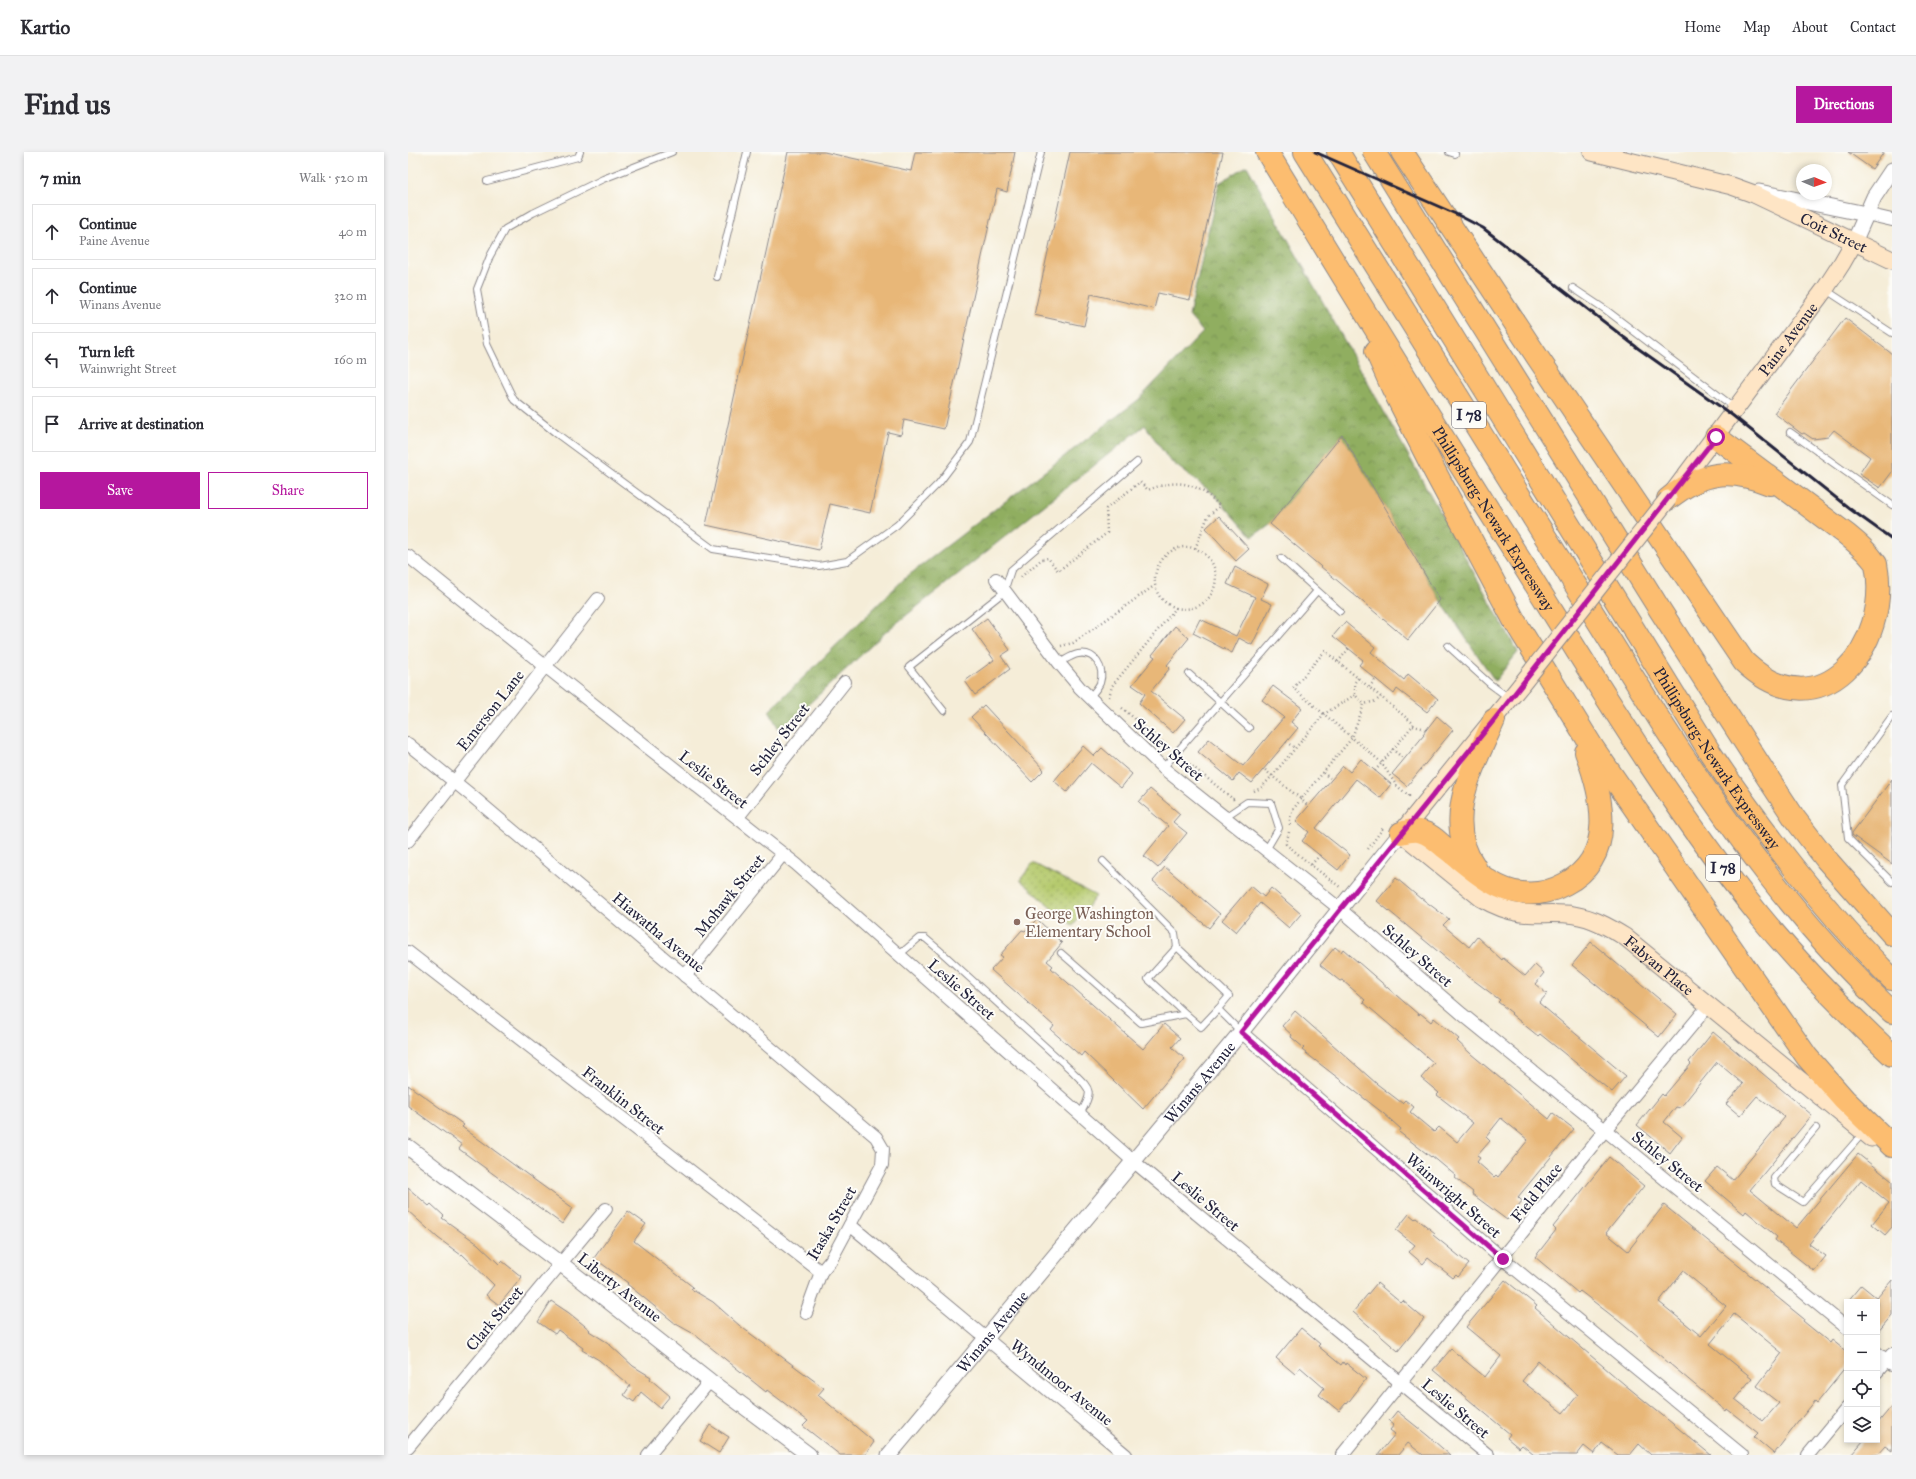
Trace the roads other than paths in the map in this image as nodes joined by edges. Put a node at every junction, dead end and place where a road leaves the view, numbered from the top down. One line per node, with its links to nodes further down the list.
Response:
1 (580, 152): 12 (lane)
2 (672, 152): 4 (lane)
3 (747, 152): 18 (lane)
4 (1041, 152)
5 (1267, 152): 19 (highway, Phillipsburg-Newark Expressway / I 78)
6 (1305, 152): 72 (highway, Phillipsburg-Newark Expressway / I 78)
7 (1338, 152): 69 (highway, Phillipsburg-Newark Expressway / I 78)
8 (1374, 152): 63 (highway, Phillipsburg-Newark Expressway)
9 (1402, 152): 27 (highway)
10 (1592, 152): 13 (main road, Coit Street)
11 (1892, 170): 14 (street, Paine Avenue)
12 (487, 181)
13 (1732, 186): 14 (street); 16 (main road, Coit Street)
14 (1866, 214): 15 (street); 16 (street, Paine Avenue)
15 (1892, 220)
16 (1854, 242): 17 (main road, Coit Street); 21 (main road, Paine Avenue)
17 (1892, 260)
18 (717, 277)
19 (1348, 283): 46 (highway); 75 (highway, Phillipsburg-Newark Expressway / I 78)
20 (1573, 288): 23 (lane)
21 (1825, 289): 22 (lane); 23 (main road, Paine Avenue)
22 (1892, 333)
23 (1736, 409): 25 (main road, Paine Avenue)
24 (1790, 432): 29 (lane)
25 (1716, 437): 27 (highway); 28 (main road, Paine Avenue)
26 (1137, 462): 34 (lane)
27 (1799, 498): 28 (highway)
28 (1668, 499): 43 (main road, Winans Avenue, bridge)
29 (1892, 505)
30 (408, 556): 39 (street, Leslie Street)
31 (1281, 558): 33 (lane)
32 (996, 579): 34 (street, Schley Street)
33 (1317, 591): 36 (lane); 44 (lane)
34 (1004, 592): 38 (street, Schley Street); 45 (lane)
35 (598, 599): 39 (street, Emerson Lane)
36 (1340, 611)
37 (1448, 646): 43 (lane)
38 (1059, 663): 42 (street, Schley Street); 42 (lane)
39 (544, 667): 52 (street, Emerson Lane); 53 (street, Leslie Street)
40 (1189, 674): 44 (lane)
41 (845, 682): 53 (street, Schley Street)
42 (1089, 698): 51 (street, Schley Street)
43 (1510, 699): 48 (main road, Winans Avenue)
44 (1220, 703): 49 (lane); 51 (lane)
45 (944, 711)
46 (1572, 715): 60 (highway); 80 (highway)
47 (1892, 716): 61 (lane)
48 (1494, 720): 55 (main road, Winans Avenue); 60 (highway)
49 (1249, 728)
50 (408, 744): 52 (street, Hiawatha Avenue)
51 (1164, 768): 54 (street, Schley Street)
52 (454, 782): 56 (street, Emerson Lane); 68 (street, Hiawatha Avenue)
53 (738, 817): 58 (street, Leslie Street)
54 (1225, 818): 57 (street, Schley Street); 57 (lane)
55 (1393, 830): 60 (highway); 62 (street, Winans Avenue); 70 (main road, Fabyan Place)
56 (408, 841)
57 (1266, 850): 62 (street, Schley Street)
58 (783, 854): 67 (street, Leslie Street); 68 (street, Mohawk Street)
59 (1102, 861): 64 (lane)
60 (1489, 881)
61 (1892, 882)
62 (1340, 909): 74 (street, Winans Avenue); 78 (street, Schley Street)
63 (1892, 934)
64 (1177, 947): 71 (lane); 73 (lane)
65 (408, 952): 89 (street, Franklin Street)
66 (1061, 953): 73 (lane)
67 (899, 955): 76 (street, Leslie Street); 76 (lane)
68 (686, 976): 82 (street, Hiawatha Avenue)
69 (1892, 979)
70 (1709, 1005): 78 (street, Field Place); 79 (main road, Fabyan Place)
71 (1218, 1009): 73 (lane); 74 (lane)
72 (1892, 1012)
73 (1186, 1014)
74 (1241, 1032): 84 (street, Winans Avenue); 87 (street, Wainwright Street)
75 (1892, 1056)
76 (1080, 1114): 84 (street, Leslie Street)
77 (1816, 1128): 79 (lane)
78 (1606, 1130): 87 (street, Field Place); 91 (street, Schley Street)
79 (1864, 1132): 83 (main road, Fabyan Place)
80 (1892, 1146)
81 (409, 1149): 88 (street, Liberty Avenue)
82 (883, 1150): 86 (street, Itaska Street)
83 (1892, 1153)
84 (1133, 1161): 92 (street, Winans Avenue); 96 (street, Leslie Street)
85 (606, 1209): 88 (street, Clark Street)
86 (850, 1225): 89 (street, Itaska Street); 92 (street, Wyndmoor Avenue)
87 (1503, 1259): 96 (street, Field Place); 105 (street, Wainwright Street)
88 (560, 1263): 95 (street, Liberty Avenue); 98 (street, Clark Street)
89 (821, 1272): 90 (street, Itaska Street)
90 (806, 1313)
91 (1844, 1326)
92 (985, 1339): 101 (street, Winans Avenue); 102 (street, Wyndmoor Avenue)
93 (1887, 1358): 94 (street)
94 (1878, 1371)
95 (710, 1381): 99 (street); 100 (street, Liberty Avenue)
96 (1401, 1383): 103 (street, Field Place); 104 (street, Leslie Street)
97 (1844, 1412): 106 (street)
98 (408, 1447)
99 (648, 1455)
100 (809, 1455)
101 (889, 1455)
102 (1126, 1455)
103 (1342, 1455)
104 (1488, 1455)
105 (1742, 1455)
106 (1808, 1455)

